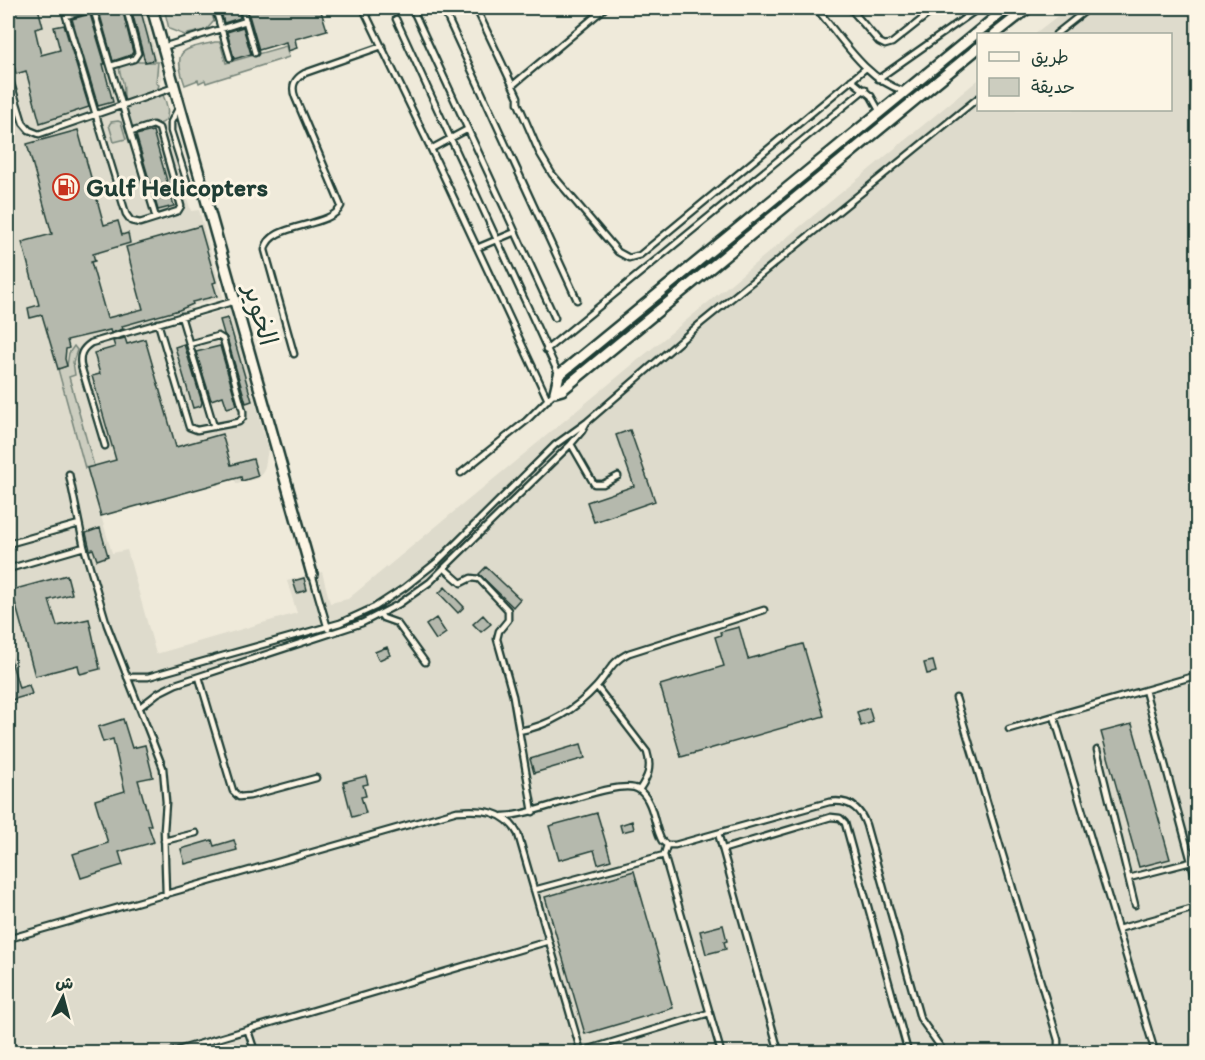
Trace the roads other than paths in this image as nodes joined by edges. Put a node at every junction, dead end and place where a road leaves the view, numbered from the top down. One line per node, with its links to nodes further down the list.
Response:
1 (93, 8): 28 (lane); 42 (lane)
2 (126, 8): 28 (lane)
3 (152, 8): 24 (street, الخوير)
4 (215, 8): 20 (lane)
5 (242, 8): 19 (lane)
6 (363, 8): 23 (lane)
7 (412, 8): 43 (lane)
8 (443, 8): 52 (lane)
9 (476, 8): 33 (lane)
10 (605, 8): 33 (lane)
11 (816, 8): 29 (lane)
12 (850, 8): 13 (lane)
13 (936, 8)
14 (979, 8): 31 (lane)
15 (1007, 8): 36 (street)
16 (1028, 8): 21 (street)
17 (1089, 8): 22 (lane)
18 (396, 19): 45 (lane)
19 (246, 21): 20 (lane); 26 (lane)
20 (221, 30): 24 (lane); 27 (lane)
21 (996, 33)
22 (1057, 33)
23 (382, 46): 46 (lane); 59 (lane)
24 (164, 47): 34 (street, الخوير)
25 (977, 49): 40 (street)
26 (255, 53)
27 (230, 58)
28 (111, 66): 39 (lane)
29 (866, 68): 31 (lane); 32 (lane)
30 (8, 74): 42 (lane)
31 (878, 79): 36 (lane)
32 (851, 80): 33 (lane); 35 (lane)
33 (513, 85)
34 (175, 87): 38 (street, الخوير); 39 (lane)
35 (865, 89): 41 (lane); 58 (lane)
36 (901, 95): 40 (street); 41 (street)
37 (977, 99): 63 (lane)
38 (180, 104): 47 (street, الخوير); 47 (lane)
39 (123, 106): 42 (lane); 44 (lane)
40 (906, 108): 61 (street)
41 (880, 112): 60 (street)
42 (95, 116): 48 (lane)
43 (468, 129): 45 (lane); 49 (lane)
44 (131, 132): 48 (lane); 48 (lane)
45 (450, 139): 46 (lane); 50 (lane)
46 (431, 149): 51 (lane)
47 (204, 189): 53 (street, الخوير)
48 (156, 218)
49 (515, 232): 50 (lane); 55 (lane)
50 (497, 241): 51 (lane); 58 (lane)
51 (477, 248): 62 (lane)
52 (578, 300)
53 (235, 301): 54 (lane); 75 (street, الخوير)
54 (181, 316): 56 (lane); 57 (lane)
55 (555, 318)
56 (158, 323): 64 (lane); 66 (lane)
57 (189, 344): 64 (lane); 64 (lane)
58 (546, 350): 60 (lane)
59 (294, 354)
60 (559, 375): 61 (street)
61 (555, 392): 62 (lane)
62 (548, 400): 67 (lane)
63 (587, 422): 65 (lane); 78 (lane)
64 (214, 427)
65 (571, 444): 69 (lane); 73 (lane)
66 (105, 446)
67 (461, 473)
68 (69, 474): 70 (lane)
69 (618, 476)
70 (79, 524): 71 (lane); 72 (lane)
71 (8, 544)
72 (84, 547): 74 (lane); 82 (lane)
73 (444, 568): 77 (lane); 90 (lane)
74 (8, 569)
75 (312, 574): 78 (lane, الخوير)
76 (764, 610): 84 (lane)
77 (380, 614): 79 (lane); 80 (lane)
78 (327, 626): 79 (lane, الخوير); 82 (lane)
79 (330, 634): 83 (lane)
80 (425, 662)
81 (1197, 675): 85 (lane)
82 (127, 677): 87 (lane)
83 (200, 677): 87 (lane); 92 (lane)
84 (597, 687): 90 (lane); 93 (lane)
85 (1145, 690): 88 (lane); 102 (lane)
86 (956, 698): 123 (lane)
87 (140, 707): 98 (lane)
88 (1054, 716): 89 (lane); 109 (lane)
89 (1010, 729)
90 (519, 731): 94 (lane)
91 (1097, 750): 103 (lane)
92 (316, 778)
93 (639, 790): 94 (lane); 99 (lane)
94 (532, 812): 95 (lane)
95 (503, 816): 105 (lane); 106 (lane)
96 (196, 832): 98 (lane)
97 (718, 833): 99 (lane); 100 (lane); 122 (lane)
98 (164, 842): 106 (lane)
99 (667, 844): 101 (lane)
100 (724, 849): 120 (lane); 121 (lane)
101 (664, 855): 105 (lane); 114 (lane)
102 (1191, 862): 103 (lane); 104 (lane)
103 (1129, 878): 107 (lane)
104 (1197, 887)
105 (534, 890): 112 (lane)
106 (166, 895): 110 (lane)
107 (1135, 905)
108 (1197, 907): 109 (lane)
109 (1118, 929): 124 (lane)
110 (22, 936): 111 (lane); 113 (lane)
111 (8, 939)
112 (549, 941): 115 (lane); 116 (lane)
113 (8, 943)
114 (709, 1013): 116 (lane); 119 (lane)
115 (248, 1030): 117 (lane); 118 (lane)
116 (581, 1052)
117 (172, 1053)
118 (255, 1053)
119 (721, 1053)
120 (779, 1053)
121 (908, 1053)
122 (944, 1053)
123 (1053, 1053)
124 (1155, 1053)

